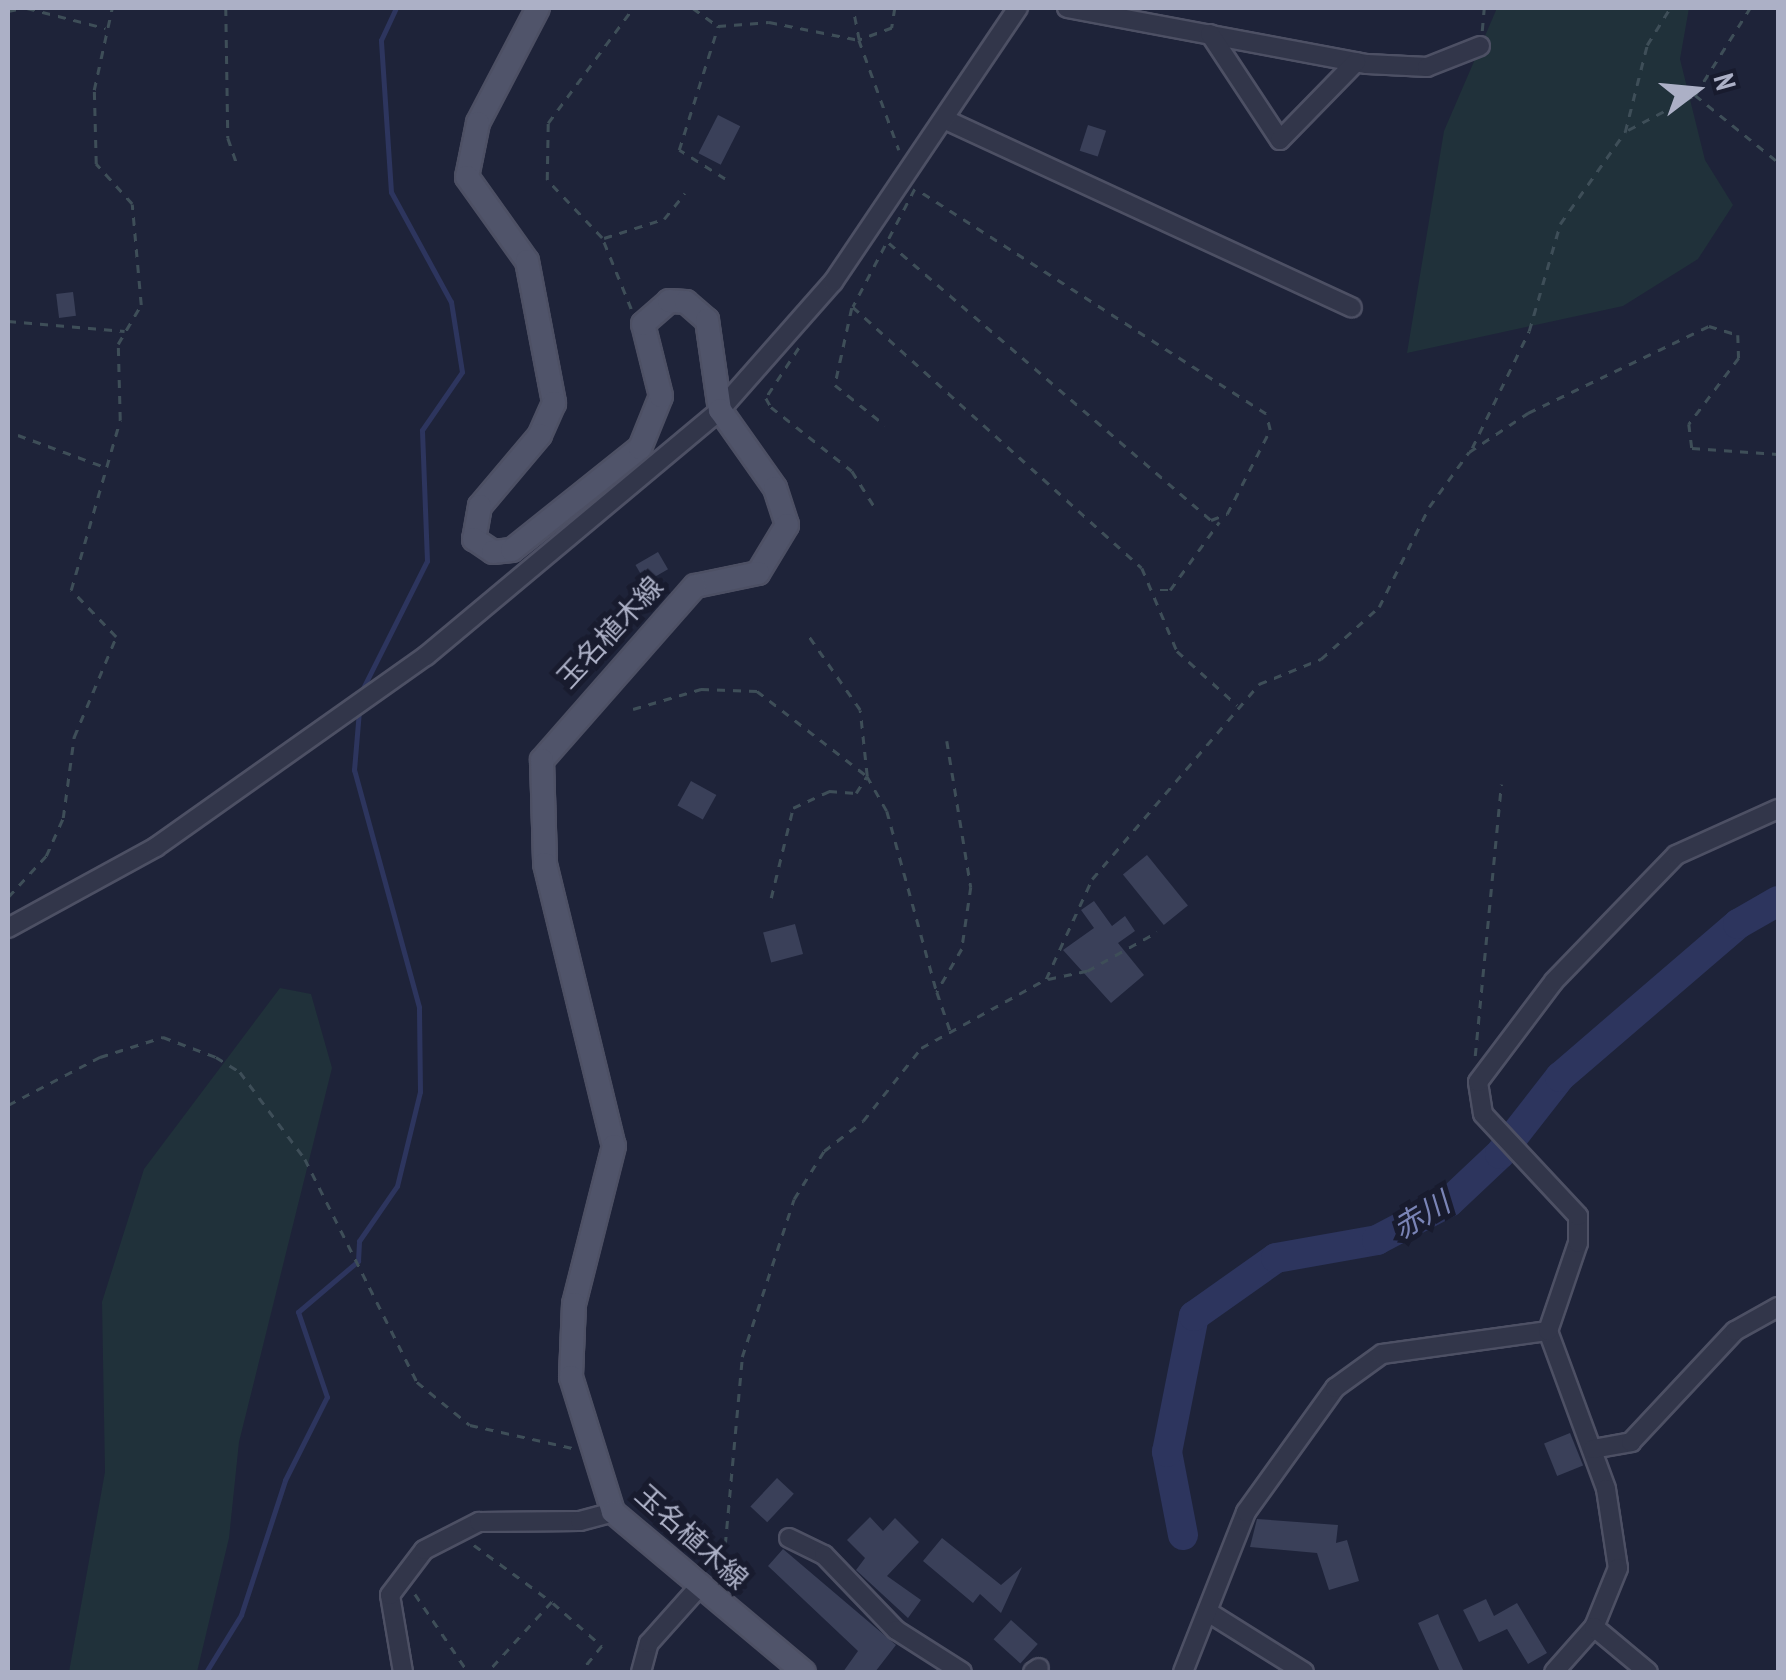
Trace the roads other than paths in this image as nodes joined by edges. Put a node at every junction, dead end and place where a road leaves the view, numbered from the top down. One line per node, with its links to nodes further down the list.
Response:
1 (538, 8): 9 (main road, 玉名植木線)
2 (1018, 8): 7 (street)
3 (1067, 8): 4 (street)
4 (1210, 34): 6 (street); 6 (street)
5 (1480, 46): 6 (street)
6 (1356, 62)
7 (946, 120): 8 (street); 9 (street)
8 (1352, 308)
9 (720, 410): 11 (street); 15 (main road, 玉名植木線)
10 (1778, 809): 13 (street)
11 (9, 928)
12 (1778, 1307): 14 (street)
13 (1548, 1331): 14 (street); 18 (street)
14 (1594, 1449): 19 (street)
15 (614, 1512): 17 (main road, 玉名植木線); 20 (street)
16 (789, 1538): 23 (street)
17 (700, 1586): 21 (street); 22 (main road, 玉名植木線)
18 (1208, 1612): 24 (street); 25 (street)
19 (1594, 1627): 26 (street); 27 (street)
20 (403, 1672)
21 (641, 1672)
22 (804, 1672)
23 (962, 1672)
24 (1183, 1672)
25 (1304, 1672)
26 (1554, 1672)
27 (1648, 1672)

